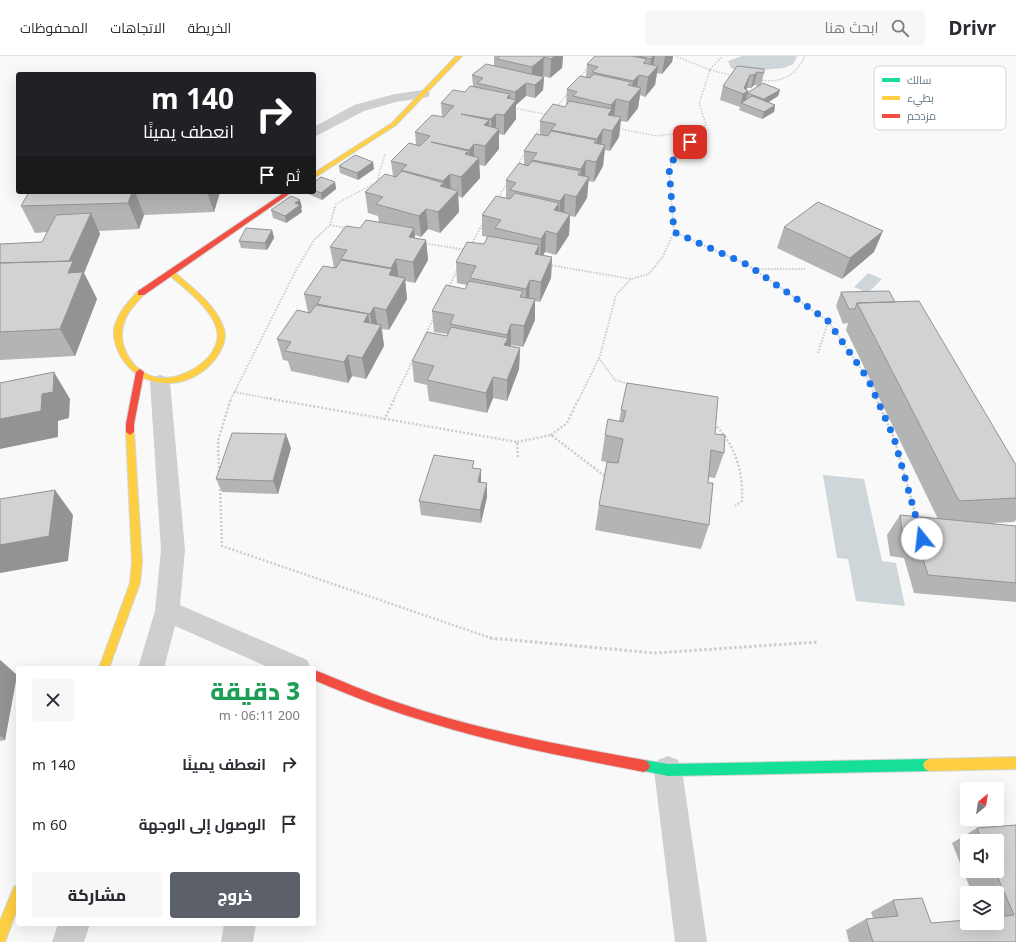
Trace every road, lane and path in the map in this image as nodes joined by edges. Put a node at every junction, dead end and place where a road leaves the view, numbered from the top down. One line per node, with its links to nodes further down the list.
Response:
1 (459, 56): 11 (street)
2 (675, 56): 6 (path)
3 (723, 56): 6 (path)
4 (805, 56): 8 (path)
5 (592, 62): 9 (path)
6 (710, 70): 7 (path); 17 (path)
7 (734, 76)
8 (755, 79)
9 (578, 80)
10 (569, 91): 13 (path)
11 (423, 94): 18 (street); 23 (street)
12 (514, 108): 14 (path)
13 (555, 109)
14 (546, 120)
15 (542, 126): 19 (path)
16 (610, 127): 17 (path)
17 (703, 130): 30 (path)
18 (316, 133)
19 (534, 138)
20 (387, 149): 28 (path)
21 (526, 151): 22 (path)
22 (514, 171)
23 (316, 175)
24 (510, 177): 26 (path)
25 (285, 194): 36 (street)
26 (495, 204)
27 (487, 217): 31 (path)
28 (330, 225): 29 (path); 48 (path)
29 (353, 230)
30 (674, 232): 34 (path); 37 (path)
31 (422, 242)
32 (460, 264): 38 (path)
33 (545, 264): 37 (path)
34 (753, 269): 35 (path); 40 (path)
35 (805, 269)
36 (170, 272): 45 (street); 46 (street)
37 (631, 279): 44 (path)
38 (446, 292)
39 (436, 314): 41 (path)
40 (828, 321): 42 (path); 56 (path)
41 (422, 342)
42 (818, 353)
43 (415, 356): 49 (path)
44 (599, 358): 47 (path); 51 (path)
45 (140, 372): 46 (street); 59 (street)
46 (160, 382): 57 (street)
47 (634, 386)
48 (234, 392): 49 (path); 58 (path)
49 (384, 420): 52 (path)
50 (711, 422): 55 (path)
51 (551, 435): 52 (path); 54 (path)
52 (517, 442): 53 (path)
53 (518, 459)
54 (606, 477)
55 (735, 506)
56 (918, 524)
57 (167, 611): 60 (street); 61 (street)
58 (819, 642)
59 (105, 666)
60 (151, 666)
61 (287, 666)
62 (316, 676): 64 (street)
63 (1016, 763): 64 (street)
64 (668, 770): 71 (street)
65 (16, 896): 68 (street)
66 (73, 926): 69 (street)
67 (240, 926): 70 (street)
68 (0, 938)
69 (68, 942)
70 (237, 942)
71 (691, 942)

